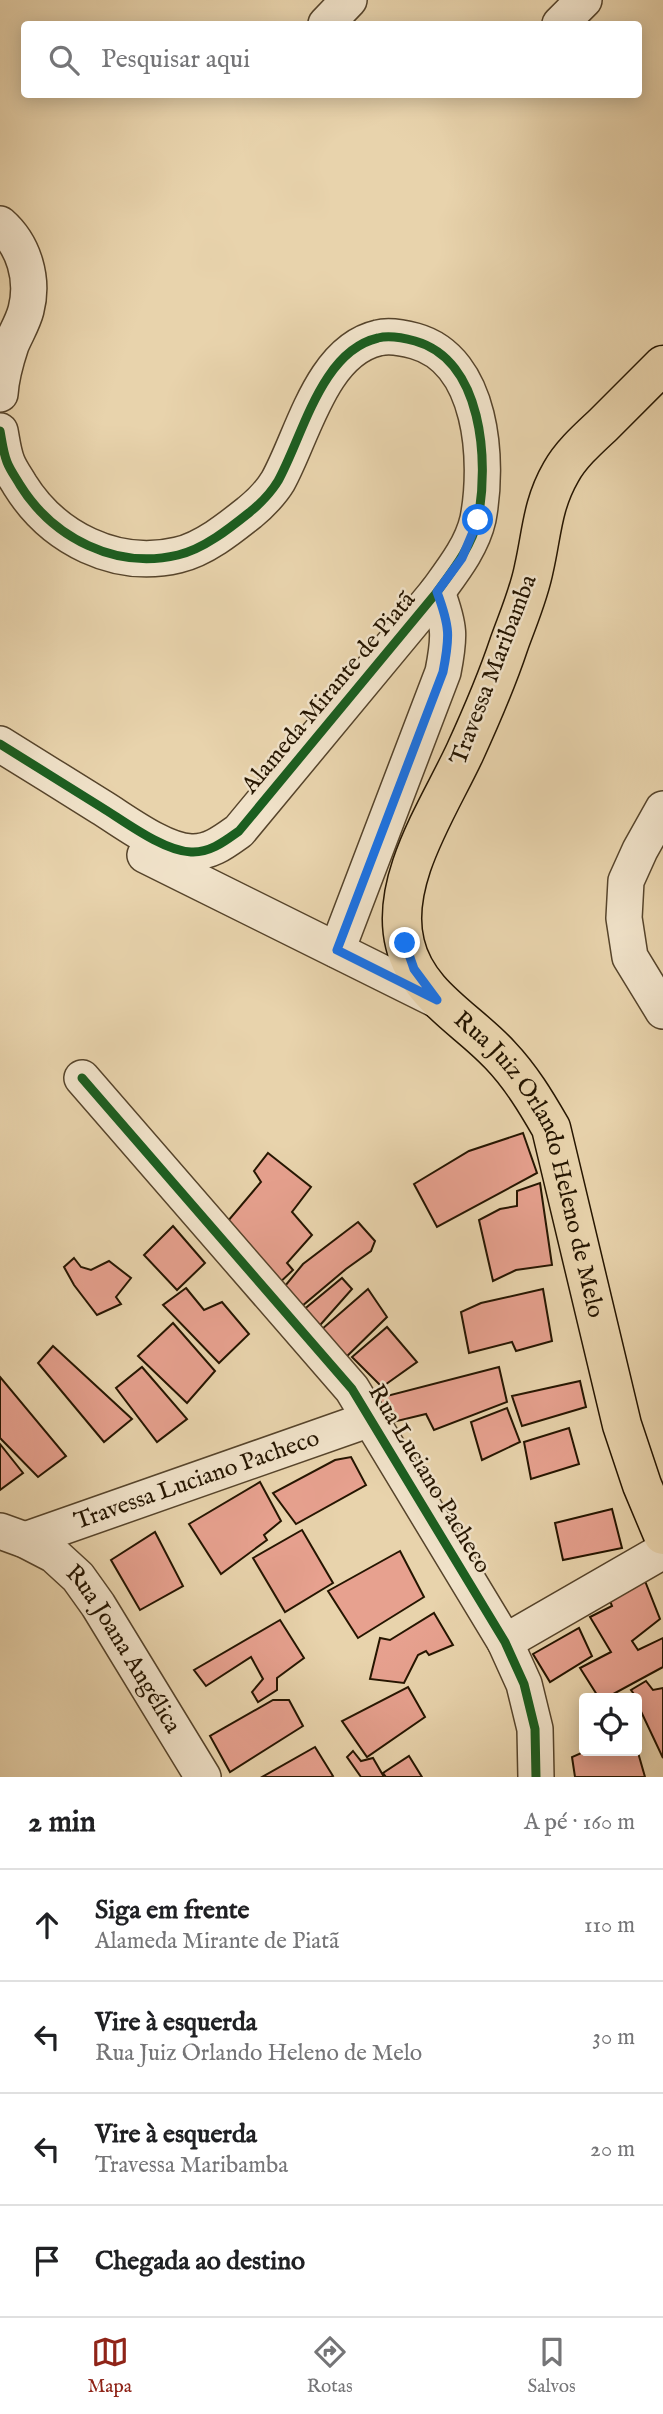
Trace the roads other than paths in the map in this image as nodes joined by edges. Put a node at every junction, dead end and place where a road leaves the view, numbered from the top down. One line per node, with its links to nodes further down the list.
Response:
1 (349, 0): 3 (street)
2 (584, 0): 4 (street)
3 (329, 21)
4 (563, 21)
5 (0, 224): 7 (street)
6 (663, 365): 14 (main road, Travessa Maribamba)
7 (0, 394)
8 (0, 431): 9 (street, Alameda Mirante de Piatã)
9 (437, 592): 10 (street, Alameda Mirante de Piatã); 13 (street, Alameda Mirante de Piatã)
10 (0, 744)
11 (0, 769): 13 (street, Rua Juiz Orlando Heleno de Melo)
12 (663, 809): 15 (street)
13 (337, 950): 14 (street, Rua Juiz Orlando Heleno de Melo)
14 (437, 1000): 18 (main road, Rua Juiz Orlando Heleno de Melo)
15 (663, 1011)
16 (82, 1078): 17 (street, Rua Luciano Pacheco)
17 (370, 1419): 19 (street, Travessa Luciano Pacheco); 21 (street, Rua Luciano Pacheco)
18 (663, 1535)
19 (13, 1536): 22 (street, Rua Joana Angélica)
20 (663, 1551): 21 (street)
21 (505, 1642): 23 (street, Rua Luciano Pacheco)
22 (203, 1777)
23 (536, 1777)

